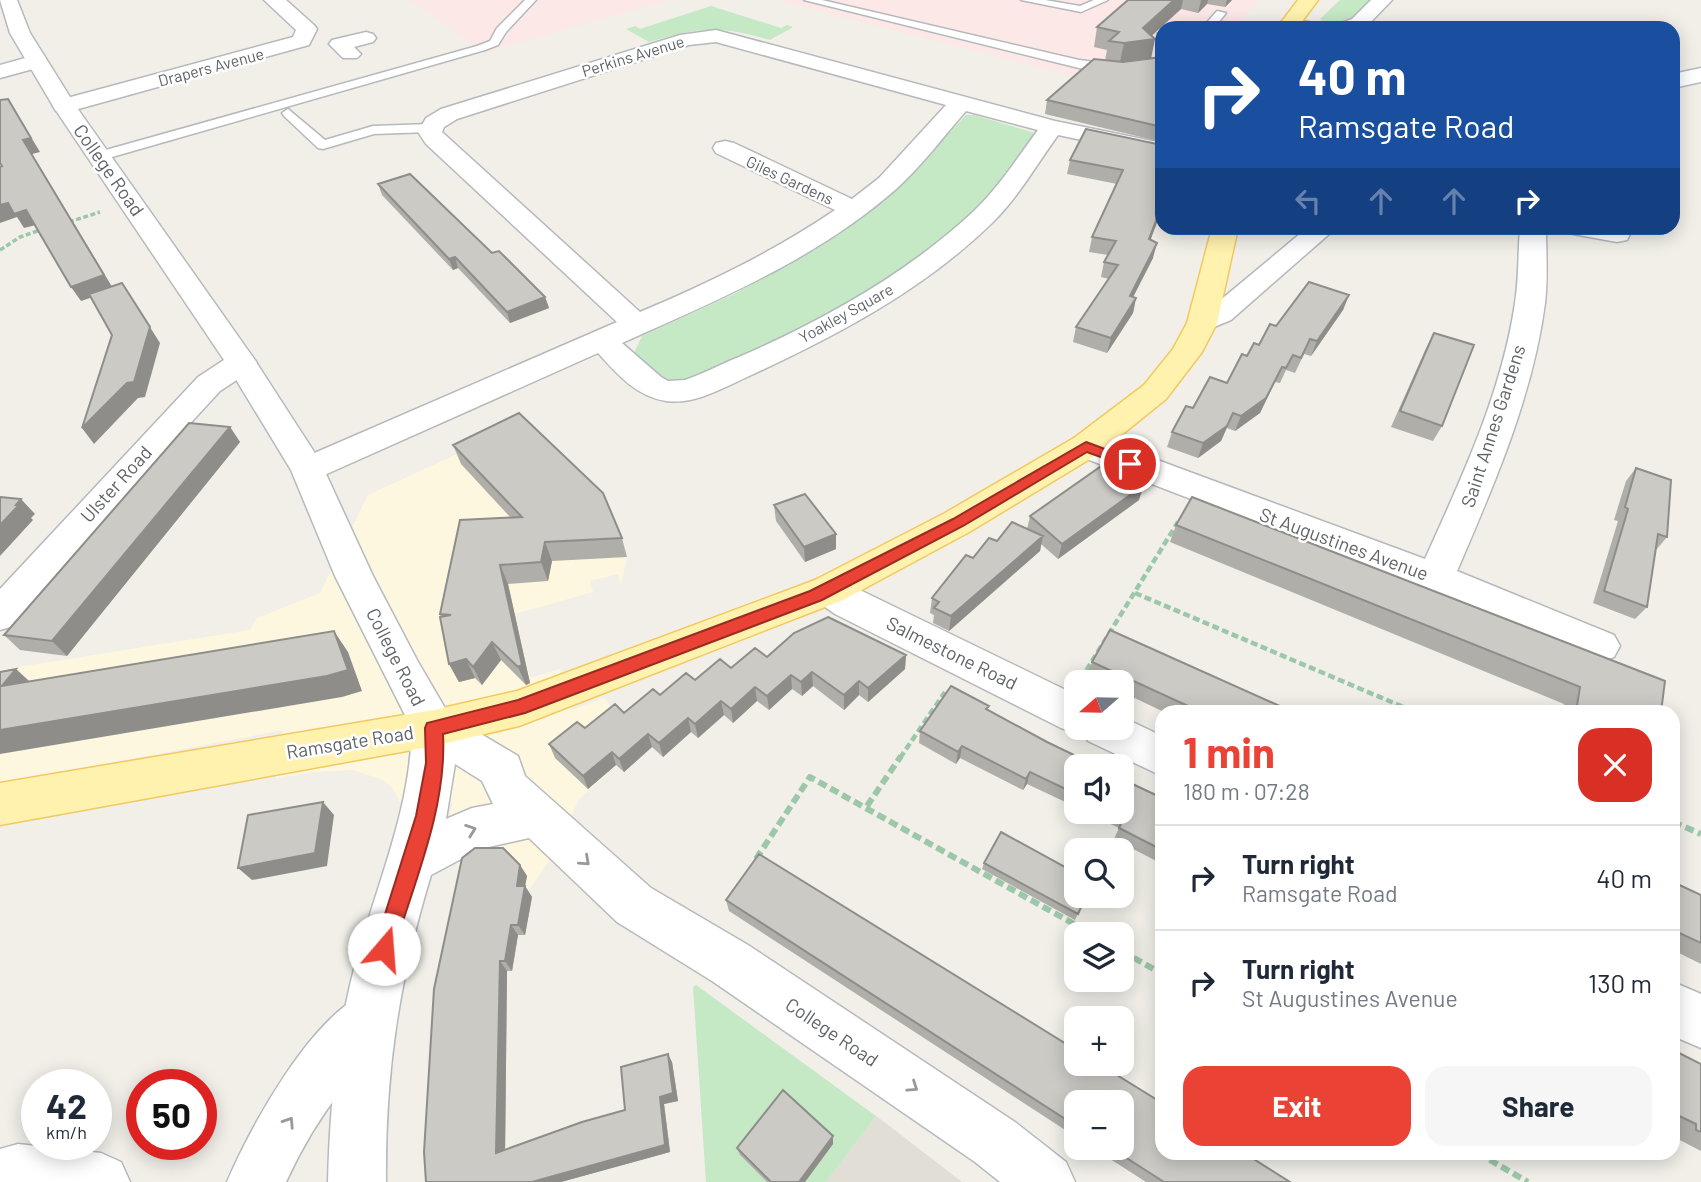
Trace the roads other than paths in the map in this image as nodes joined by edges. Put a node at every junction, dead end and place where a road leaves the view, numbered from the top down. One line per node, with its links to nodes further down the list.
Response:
1 (7, 0): 17 (street, College Road)
2 (274, 0): 14 (street)
3 (531, 0): 29 (lane)
4 (809, 0): 16 (lane)
5 (1026, 0): 6 (lane)
6 (1103, 0)
7 (1308, 0): 11 (main road)
8 (1382, 0): 12 (street)
9 (1221, 13): 10 (lane)
10 (1214, 21)
11 (1292, 21)
12 (1361, 21)
13 (366, 38): 14 (street, Drapers Avenue)
14 (302, 41): 23 (street, Drapers Avenue)
15 (1074, 47): 16 (lane)
16 (1061, 59): 18 (lane)
17 (36, 61): 19 (street); 23 (street, College Road)
18 (1155, 65)
19 (0, 72)
20 (1701, 75): 21 (street)
21 (1680, 80)
22 (961, 102): 25 (street, Perkins Avenue); 26 (street, Perkins Avenue); 30 (street)
23 (64, 106): 29 (street, College Road)
24 (288, 113): 26 (lane)
25 (1052, 127): 28 (street, Perkins Avenue); 36 (street, Yoakley Square)
26 (430, 128): 35 (street)
27 (727, 148): 30 (street, Giles Gardens)
28 (1155, 149)
29 (100, 156): 37 (street, College Road)
30 (855, 209): 35 (street)
31 (1223, 235): 34 (main road, Ramsgate Road)
32 (1315, 235): 34 (street)
33 (1533, 235): 40 (street, Saint Annes Gardens)
34 (1202, 323): 38 (main road, Ramsgate Road)
35 (637, 325): 36 (street)
36 (602, 340): 39 (street)
37 (241, 363): 39 (street, College Road); 42 (street, Ulster Road)
38 (1086, 446): 40 (street, St Augustines Avenue); 41 (main road, Ramsgate Road)
39 (308, 469): 45 (street, College Road)
40 (1435, 578): 43 (street, St Augustines Avenue)
41 (829, 590): 44 (street, Salmestone Road); 45 (main road, Ramsgate Road)
42 (0, 615)
43 (1600, 646)
44 (1064, 709)
45 (434, 728): 48 (main road, Ramsgate Road); 49 (street, College Road); 50 (street)
46 (1127, 740): 47 (street)
47 (1155, 754)
48 (0, 804)
49 (534, 816): 50 (street, one-way to 49); 58 (street, College Road, one-way to 58)
50 (413, 860): 52 (street)
51 (1680, 1012): 53 (street)
52 (368, 1018): 56 (street, one-way to 52); 57 (street)
53 (1701, 1022)
54 (0, 1178): 55 (street)
55 (101, 1182)
56 (256, 1182)
57 (357, 1182)
58 (1046, 1182)

